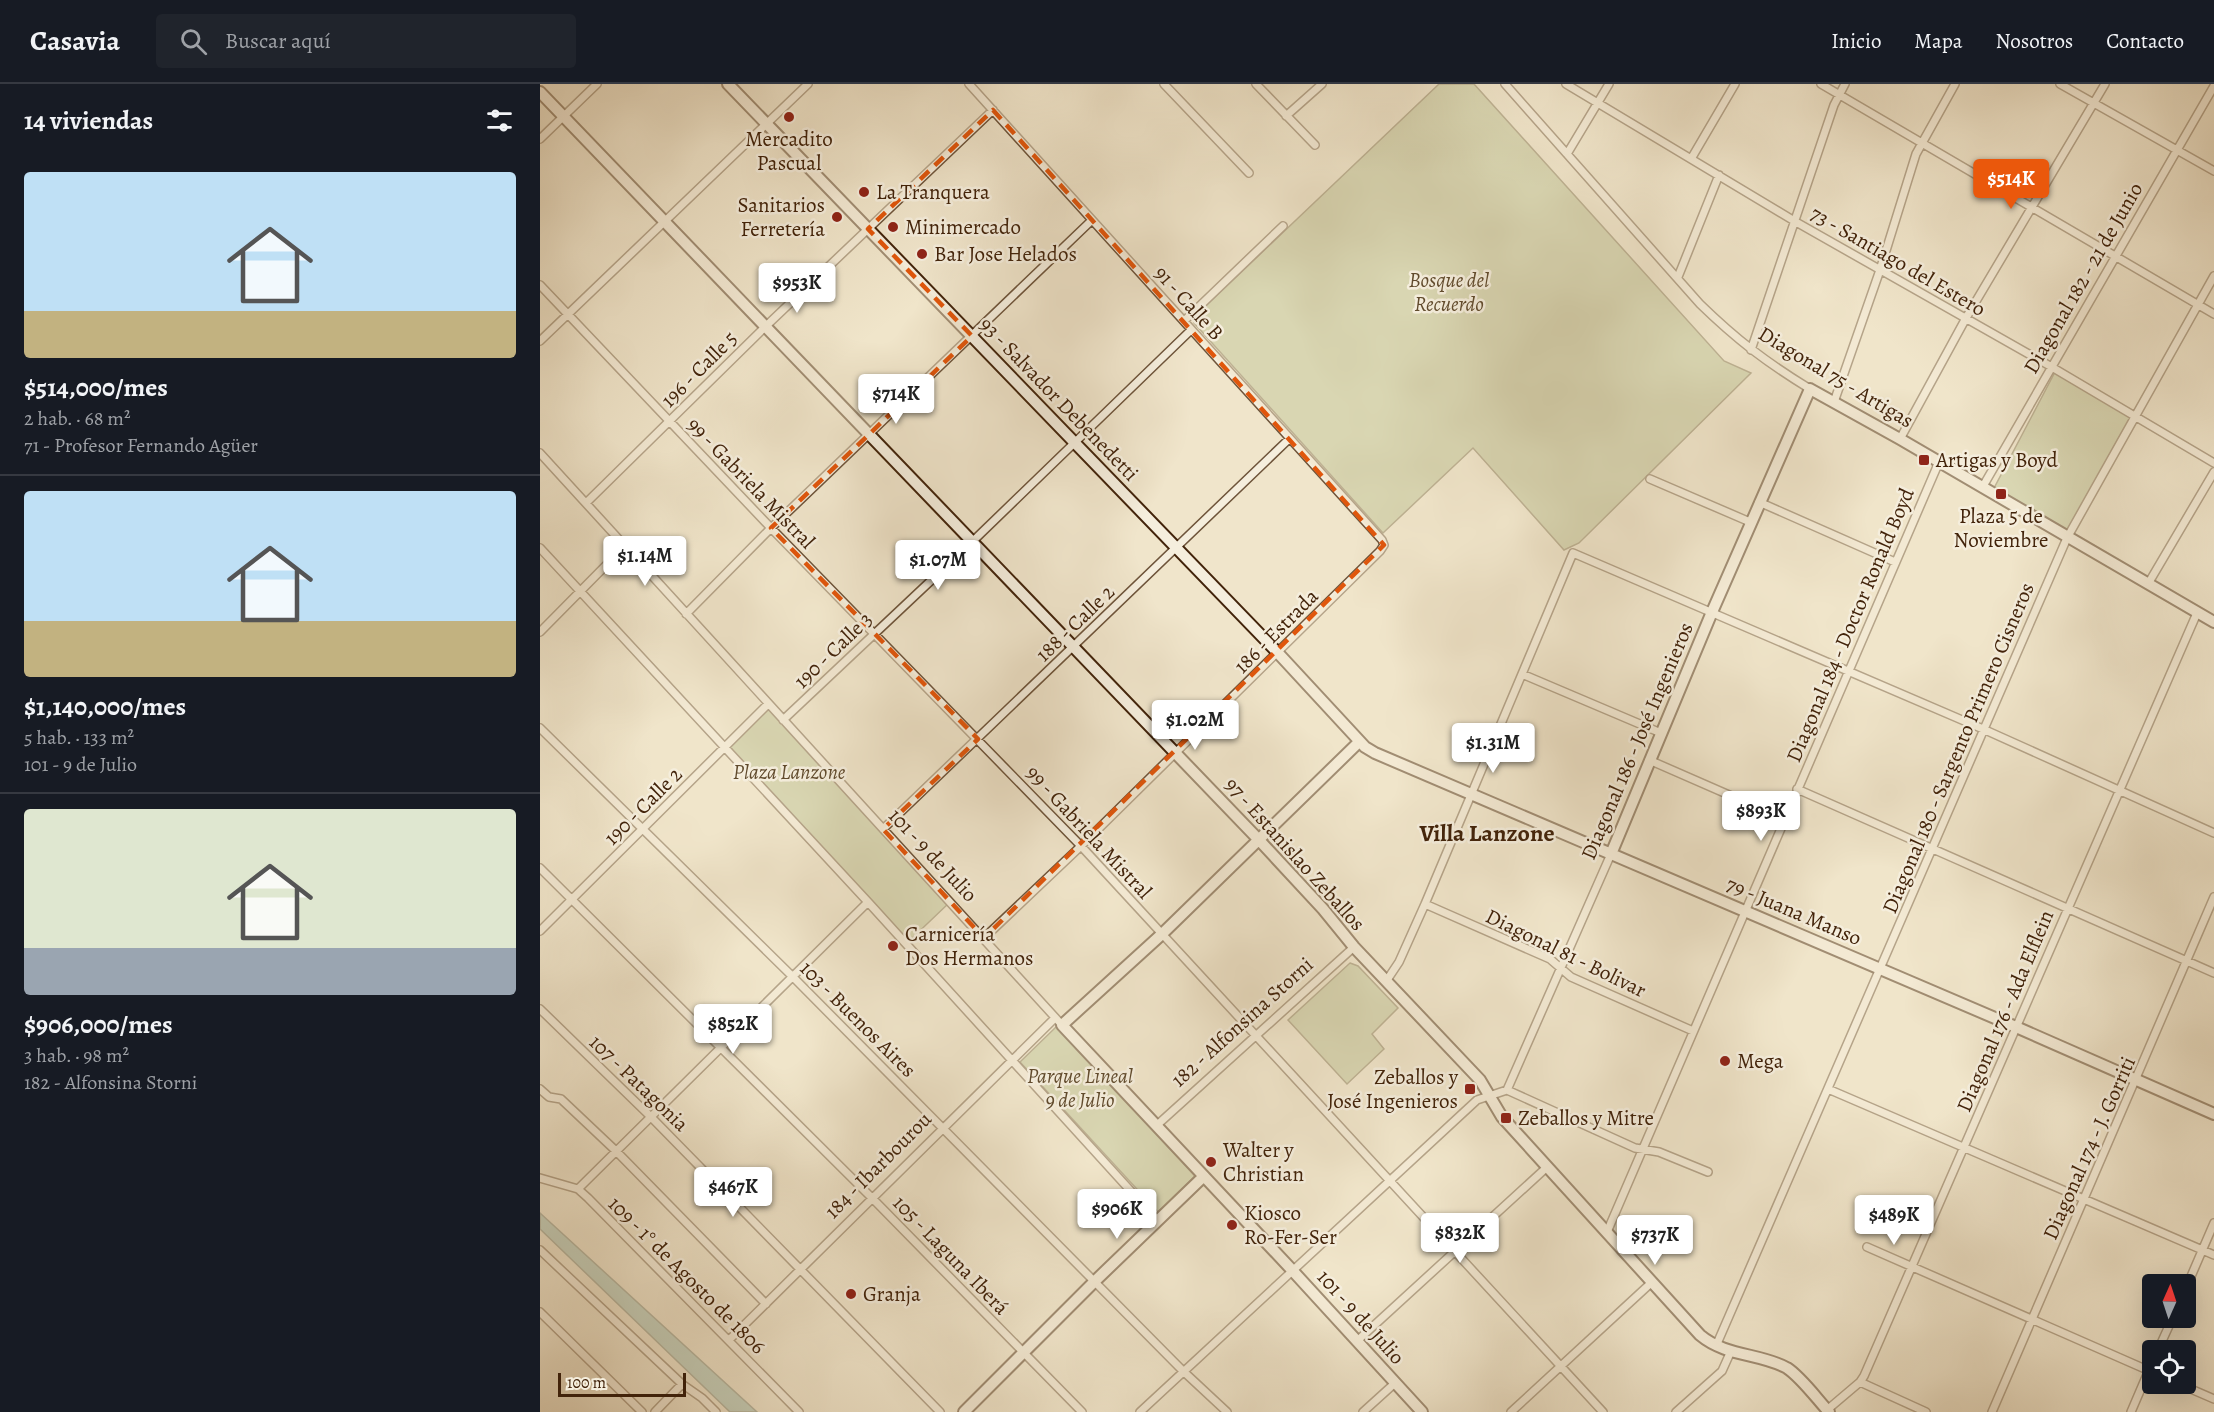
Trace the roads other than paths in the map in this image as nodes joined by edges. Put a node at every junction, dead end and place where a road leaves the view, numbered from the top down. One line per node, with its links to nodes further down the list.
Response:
1 (597, 84): 24 (street)
2 (728, 84): 25 (street, 93 - Salvador Debenedetti)
3 (808, 84): 25 (street)
4 (969, 84): 22 (street, 91 - Calle B)
5 (1164, 84): 33 (street)
6 (1256, 84): 23 (street)
7 (1322, 84): 23 (street)
8 (1566, 84): 20 (street, 73 - Santiago del Estero)
9 (1609, 84): 20 (street)
10 (1735, 84): 31 (street)
11 (1821, 84): 19 (street)
12 (1845, 84): 19 (street)
13 (1955, 84): 27 (street)
14 (2060, 84): 21 (street)
15 (2105, 84): 21 (street)
16 (1509, 86): 30 (street, Diagonal 75 - Artigas)
17 (2214, 86): 29 (street, Diagonal 182 - 21 de Junio)
18 (540, 92): 24 (street, 97 - Estanislao Zeballos)
19 (1839, 94): 27 (street); 38 (street)
20 (1597, 103): 30 (street); 31 (street, 73 - Santiago del Estero)
21 (2093, 103): 29 (street); 35 (street)
22 (993, 110): 37 (street, 91 - Calle B); 40 (street, 196 - Calle 5)
23 (1286, 116): 28 (street)
24 (565, 117): 26 (street); 36 (street, 97 - Estanislao Zeballos)
25 (767, 124): 36 (street); 40 (street, 93 - Salvador Debenedetti)
26 (540, 140)
27 (1921, 143): 35 (street); 42 (street)
28 (1315, 145)
29 (2177, 150): 32 (street); 41 (street, Diagonal 182 - 21 de Junio)
30 (1567, 154): 44 (street, Diagonal 75 - Artigas)
31 (1691, 159): 34 (street, 73 - Santiago del Estero)
32 (2214, 171)
33 (1249, 173)
34 (1719, 175): 38 (street, 73 - Santiago del Estero); 44 (street)
35 (2032, 208): 41 (street); 49 (street)
36 (665, 221): 48 (street); 51 (street, 97 - Estanislao Zeballos)
37 (1091, 221): 50 (street, 91 - Calle B); 53 (street)
38 (1796, 222): 42 (street, 73 - Santiago del Estero); 55 (street)
39 (1283, 226): 50 (street)
40 (868, 230): 51 (street, 196 - Calle 5); 53 (street, 93 - Salvador Debenedetti)
41 (2116, 256): 46 (street); 56 (street, Diagonal 182 - 21 de Junio)
42 (1880, 270): 49 (street, 73 - Santiago del Estero); 58 (street)
43 (2214, 276): 46 (street, Diagonal 180 - Sargento Primero Cisneros)
44 (1678, 277): 55 (street, Diagonal 75 - Artigas)
45 (540, 285): 48 (street, 99 - Gabriela Mistral)
46 (2198, 304): 47 (street); 59 (street, Diagonal 180 - Sargento Primero Cisneros)
47 (2214, 314)
48 (568, 315): 54 (street); 60 (street, 99 - Gabriela Mistral)
49 (1966, 318): 56 (street, 73 - Santiago del Estero); 63 (street)
50 (1184, 321): 52 (street, 91 - Calle B)
51 (765, 327): 60 (street, 196 - Calle 5); 61 (street, 97 - Estanislao Zeballos)
52 (1191, 330): 62 (street, 91 - Calle B); 64 (street, 190 - Calle 3)
53 (972, 336): 61 (street); 64 (street, 93 - Salvador Debenedetti)
54 (540, 341)
55 (1751, 350): 57 (street, Diagonal 75 - Artigas)
56 (2050, 366): 59 (street, 73 - Santiago del Estero); 70 (street, Diagonal 182 - 21 de Junio)
57 (1810, 389): 58 (street, Diagonal 75 - Artigas); 71 (street, Diagonal 186 - José Ingenieros)
58 (1834, 402): 63 (street, Diagonal 75 - Artigas)
59 (2135, 415): 67 (street, 73 - Santiago del Estero); 75 (street, Diagonal 180 - Sargento Primero Cisneros)
60 (669, 422): 72 (street, 196 - Calle 5); 74 (street, 99 - Gabriela Mistral)
61 (869, 434): 74 (street); 76 (street, 97 - Estanislao Zeballos)
62 (1289, 439): 77 (street, 91 - Calle B); 80 (street, 188 - Calle 2)
63 (1900, 439): 66 (street, Diagonal 75 - Artigas)
64 (1074, 443): 76 (street, 190 - Calle 3); 80 (street, 93 - Salvador Debenedetti)
65 (540, 453): 72 (street, 101 - 9 de Julio)
66 (1939, 462): 70 (street, Diagonal 75 - Artigas); 81 (street, Diagonal 184 - Doctor Ronald Boyd)
67 (2214, 463)
68 (2214, 472): 82 (street)
69 (1650, 478): 73 (street)
70 (1982, 488): 75 (street, Diagonal 75 - Artigas)
71 (1760, 502): 73 (street, Diagonal 186 - José Ingenieros); 81 (street)
72 (586, 503): 78 (street, 101 - 9 de Julio)
73 (1750, 522): 84 (street, Diagonal 186 - José Ingenieros)
74 (771, 528): 86 (street); 89 (street, 99 - Gabriela Mistral)
75 (2067, 538): 82 (street, Diagonal 75 - Artigas); 97 (street, Diagonal 180 - Sargento Primero Cisneros)
76 (973, 541): 89 (street, 190 - Calle 3); 90 (street, 97 - Estanislao Zeballos)
77 (1384, 545): 91 (street, 186 - Estrada)
78 (625, 546): 83 (street); 86 (street, 101 - 9 de Julio)
79 (540, 548): 83 (street)
80 (1176, 549): 90 (street, 188 - Calle 2); 91 (street, 93 - Salvador Debenedetti)
81 (1895, 562): 92 (street, Diagonal 184 - Doctor Ronald Boyd)
82 (2148, 584): 85 (street, Diagonal 75 - Artigas)
83 (580, 591): 88 (street); 101 (street)
84 (1712, 612): 92 (street); 93 (street); 98 (street, Diagonal 186 - José Ingenieros)
85 (2197, 613): 87 (street, Diagonal 75 - Artigas); 105 (street, Diagonal 176 - Ada Elflein)
86 (686, 614): 94 (street, 101 - 9 de Julio)
87 (2214, 622)
88 (540, 632)
89 (874, 633): 95 (street, 190 - Calle 3); 99 (street, 99 - Gabriela Mistral)
90 (1074, 647): 99 (street, 188 - Calle 2); 102 (street, 97 - Estanislao Zeballos)
91 (1278, 653): 100 (street, 93 - Salvador Debenedetti); 102 (street, 186 - Estrada)
92 (1848, 671): 97 (street); 104 (street, Diagonal 184 - Doctor Ronald Boyd)
93 (1521, 674): 98 (street); 106 (street)
94 (768, 704): 95 (street, 101 - 9 de Julio); 101 (street, 190 - Calle 2)
95 (783, 720): 108 (street, 101 - 9 de Julio)
96 (540, 728): 109 (street, 103 - Buenos Aires)
97 (1983, 729): 105 (street); 113 (street, Diagonal 180 - Sargento Primero Cisneros)
98 (1660, 733): 103 (street, Diagonal 186 - José Ingenieros)
99 (978, 739): 108 (street, 188 - Calle 2); 112 (street, 99 - Gabriela Mistral)
100 (1359, 742): 106 (street, 79 - Juana Manso); 111 (street, 184 - Ibarbourou)
101 (724, 747): 109 (street, 190 - Calle 2); 118 (street)
102 (1175, 754): 111 (street, 97 - Estanislao Zeballos); 112 (street, 186 - Estrada)
103 (1649, 760): 107 (street); 114 (street, Diagonal 186 - José Ingenieros)
104 (1797, 789): 107 (street, Diagonal 184 - Doctor Ronald Boyd); 113 (street)
105 (2119, 790): 110 (street); 120 (street, Diagonal 176 - Ada Elflein)
106 (1471, 794): 114 (street, 79 - Juana Manso); 119 (street)
107 (1784, 819): 121 (street, Diagonal 184 - Doctor Ronald Boyd)
108 (884, 829): 124 (street, 101 - 9 de Julio)
109 (643, 830): 117 (street, 190 - Calle 2); 130 (street, 103 - Buenos Aires)
110 (2214, 832)
111 (1259, 840): 123 (street, 184 - Ibarbourou); 125 (street, 97 - Estanislao Zeballos)
112 (1081, 846): 123 (street, 99 - Gabriela Mistral); 124 (street, 186 - Estrada)
113 (1932, 849): 120 (street); 128 (street, Diagonal 180 - Sargento Primero Cisneros)
114 (1611, 854): 121 (street, 79 - Juana Manso); 127 (street, Diagonal 186 - José Ingenieros)
115 (540, 868): 117 (street, 105 - Laguna Iberá)
116 (2214, 897): 126 (street, Diagonal 174 - J. Gorriti)
117 (572, 899): 122 (street, 190 - Calle 2); 137 (street, 105 - Laguna Iberá)
118 (868, 902): 130 (street); 138 (street)
119 (1425, 904): 127 (street, Diagonal 81 - Bolivar); 131 (street)
120 (2067, 908): 126 (street); 134 (street, Diagonal 176 - Ada Elflein)
121 (1744, 912): 128 (street, 79 - Juana Manso); 135 (street, Diagonal 184 - Doctor Ronald Boyd)
122 (540, 931)
123 (1162, 934): 133 (street, 184 - Ibarbourou); 136 (street, 99 - Gabriela Mistral)
124 (984, 938): 133 (street, 101 - 9 de Julio)
125 (1354, 947): 131 (street, 97 - Estanislao Zeballos); 136 (street, 182 - Alfonsina Storni)
126 (2186, 961): 129 (street); 139 (street, Diagonal 174 - J. Gorriti)
127 (1560, 968): 135 (street, Diagonal 81 - Bolivar); 142 (street, Diagonal 186 - José Ingenieros)
128 (1880, 969): 134 (street, 79 - Juana Manso); 141 (street, Diagonal 180 - Sargento Primero Cisneros)
129 (2214, 973)
130 (794, 977): 137 (street); 147 (street, 103 - Buenos Aires)
131 (1387, 980): 143 (street, 97 - Estanislao Zeballos)
132 (540, 1009): 145 (street, 107 - Patagonia)
133 (1059, 1022): 138 (street, 184 - Ibarbourou); 146 (street, 101 - 9 de Julio)
134 (2016, 1027): 139 (street, 79 - Juana Manso); 148 (street, Diagonal 176 - Ada Elflein)
135 (1693, 1031): 149 (street, Diagonal 184 - Doctor Ronald Boyd)
136 (1256, 1036): 146 (street, 182 - Alfonsina Storni); 155 (street, 99 - Gabriela Mistral)
137 (722, 1048): 145 (street); 157 (street, 105 - Laguna Iberá)
138 (1013, 1060): 147 (street, 184 - Ibarbourou); 159 (street)
139 (2137, 1080): 144 (street, 79 - Juana Manso); 158 (street, Diagonal 174 - J. Gorriti)
140 (540, 1089): 150 (street)
141 (1828, 1089): 148 (street); 178 (street, Diagonal 180 - Sargento Primero Cisneros)
142 (1507, 1090): 143 (street); 149 (street)
143 (1489, 1094): 151 (street, 97 - Estanislao Zeballos); 155 (street)
144 (2214, 1114)
145 (651, 1117): 150 (street); 168 (street, 107 - Patagonia)
146 (1156, 1126): 153 (street, 101 - 9 de Julio)
147 (944, 1128): 157 (street, 184 - Ibarbourou); 171 (street, 103 - Buenos Aires)
148 (1964, 1147): 158 (street); 167 (street, Diagonal 176 - Ada Elflein)
149 (1642, 1149): 152 (street); 161 (street, Diagonal 184 - Doctor Ronald Boyd)
150 (616, 1151): 156 (street); 173 (street)
151 (1546, 1168): 161 (street, 97 - Estanislao Zeballos); 165 (street)
152 (1708, 1172)
153 (1203, 1177): 159 (street); 169 (street, 101 - 9 de Julio)
154 (540, 1178): 156 (street, 109 - 1° de Agosto de 1806)
155 (1389, 1181): 165 (street, 99 - Gabriela Mistral); 169 (street)
156 (578, 1190): 176 (street, 109 - 1° de Agosto de 1806)
157 (873, 1198): 168 (street, 184 - Ibarbourou); 180 (street, 105 - Laguna Iberá)
158 (2084, 1198): 163 (street); 175 (street, Diagonal 174 - J. Gorriti)
159 (1158, 1221): 171 (street)
160 (2214, 1223): 163 (street)
161 (1607, 1232): 172 (street, 97 - Estanislao Zeballos)
162 (1867, 1248): 167 (street)
163 (2203, 1249): 166 (street); 170 (street)
164 (540, 1250): 186 (street)
165 (1455, 1252): 177 (street); 181 (street, 99 - Gabriela Mistral)
166 (2214, 1255)
167 (1912, 1266): 175 (street); 184 (street, Diagonal 176 - Ada Elflein)
168 (801, 1269): 173 (street, 184 - Ibarbourou); 195 (street, 107 - Patagonia)
169 (1292, 1270): 177 (street, 101 - 9 de Julio); 183 (street)
170 (2192, 1274)
171 (1095, 1281): 180 (street); 183 (street, 103 - Buenos Aires)
172 (1651, 1283): 178 (street, 97 - Estanislao Zeballos); 181 (street)
173 (766, 1304): 176 (street, 184 - Ibarbourou)
174 (540, 1312): 192 (street)
175 (2033, 1319): 182 (street); 206 (street, Diagonal 174 - J. Gorriti)
176 (729, 1340): 194 (street, 109 - 1° de Agosto de 1806)
177 (1357, 1341): 185 (street, 101 - 9 de Julio)
178 (1716, 1346): 179 (street, 97 - Estanislao Zeballos)
179 (1731, 1351): 191 (street, 97 - Estanislao Zeballos); 204 (street)
180 (1023, 1353): 196 (street); 197 (street, 105 - Laguna Iberá)
181 (1560, 1365): 202 (street); 203 (street, 99 - Gabriela Mistral)
182 (2142, 1368)
183 (1183, 1371): 198 (street); 199 (street, 103 - Buenos Aires)
184 (1860, 1382): 191 (street, Diagonal 176 - Ada Elflein); 205 (street)
185 (1395, 1383): 200 (street); 201 (street, 101 - 9 de Julio)
186 (682, 1384): 190 (street); 193 (street)
187 (2142, 1391): 207 (street)
188 (2196, 1391): 189 (street)
189 (2214, 1399)
190 (658, 1409)
191 (1828, 1411)
192 (642, 1412)
193 (716, 1412)
194 (800, 1412)
195 (940, 1412)
196 (964, 1412)
197 (1082, 1412)
198 (1140, 1412)
199 (1227, 1412)
200 (1363, 1412)
201 (1422, 1412)
202 (1510, 1412)
203 (1603, 1412)
204 (1676, 1412)
205 (1926, 1412)
206 (1992, 1412)
207 (2132, 1412)

